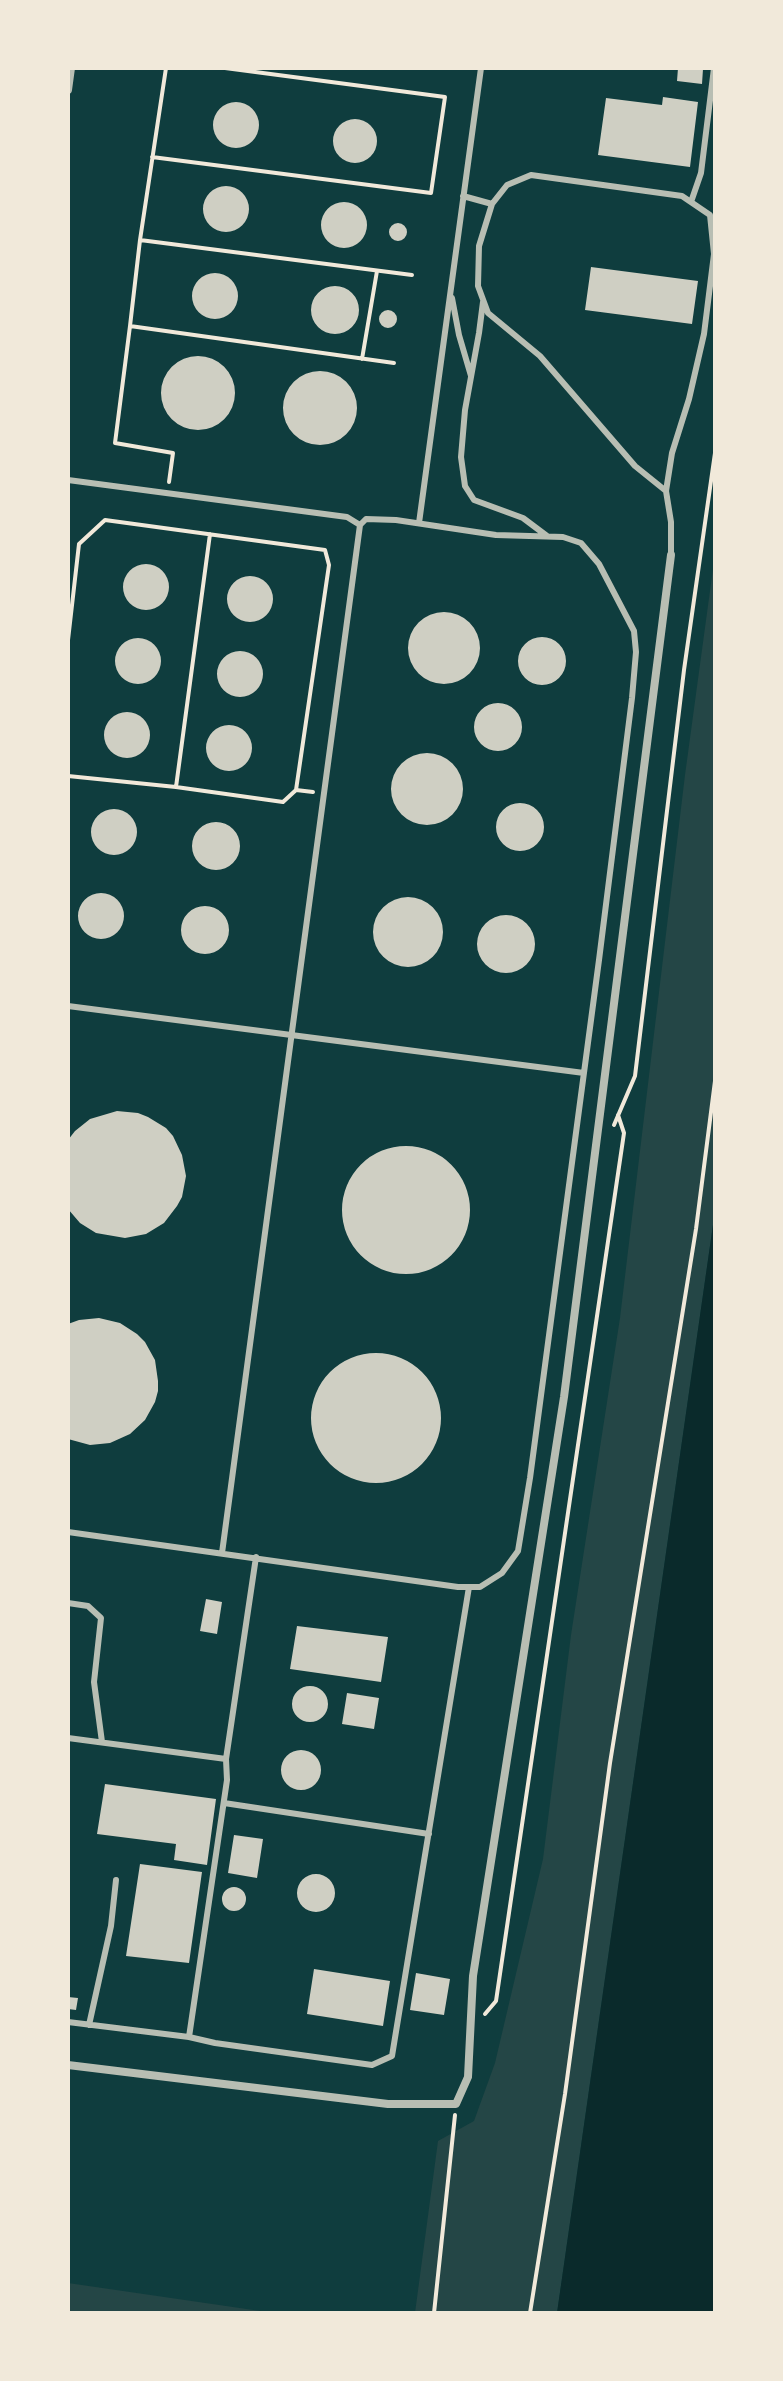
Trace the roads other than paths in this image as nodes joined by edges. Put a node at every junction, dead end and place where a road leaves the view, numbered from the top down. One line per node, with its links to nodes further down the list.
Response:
1 (71, 68): 4 (street)
2 (481, 68): 5 (lane)
3 (714, 68): 6 (lane)
4 (68, 90)
5 (463, 196): 7 (lane); 8 (lane)
6 (691, 202): 7 (lane); 12 (lane)
7 (492, 204): 9 (lane)
8 (451, 291): 10 (lane); 13 (lane)
9 (483, 299): 10 (lane); 12 (lane)
10 (471, 378): 15 (lane)
11 (68, 480): 14 (lane)
12 (666, 491): 16 (lane)
13 (419, 523): 14 (lane); 15 (lane)
14 (360, 525): 18 (lane)
15 (547, 536): 19 (lane)
16 (671, 555): 34 (street)
17 (68, 1006): 18 (lane)
18 (291, 1036): 19 (lane); 21 (lane)
19 (584, 1073): 23 (lane)
20 (68, 1532): 21 (lane)
21 (222, 1553): 22 (lane)
22 (256, 1557): 23 (lane); 27 (lane)
23 (469, 1587): 29 (lane)
24 (68, 1603): 26 (lane)
25 (68, 1738): 26 (lane)
26 (102, 1742): 27 (lane)
27 (226, 1759): 28 (lane)
28 (224, 1803): 29 (lane); 33 (lane)
29 (429, 1834): 33 (lane)
30 (116, 1880): 32 (lane)
31 (68, 2022): 32 (lane)
32 (89, 2025): 33 (lane)
33 (189, 2037)
34 (68, 2065)

